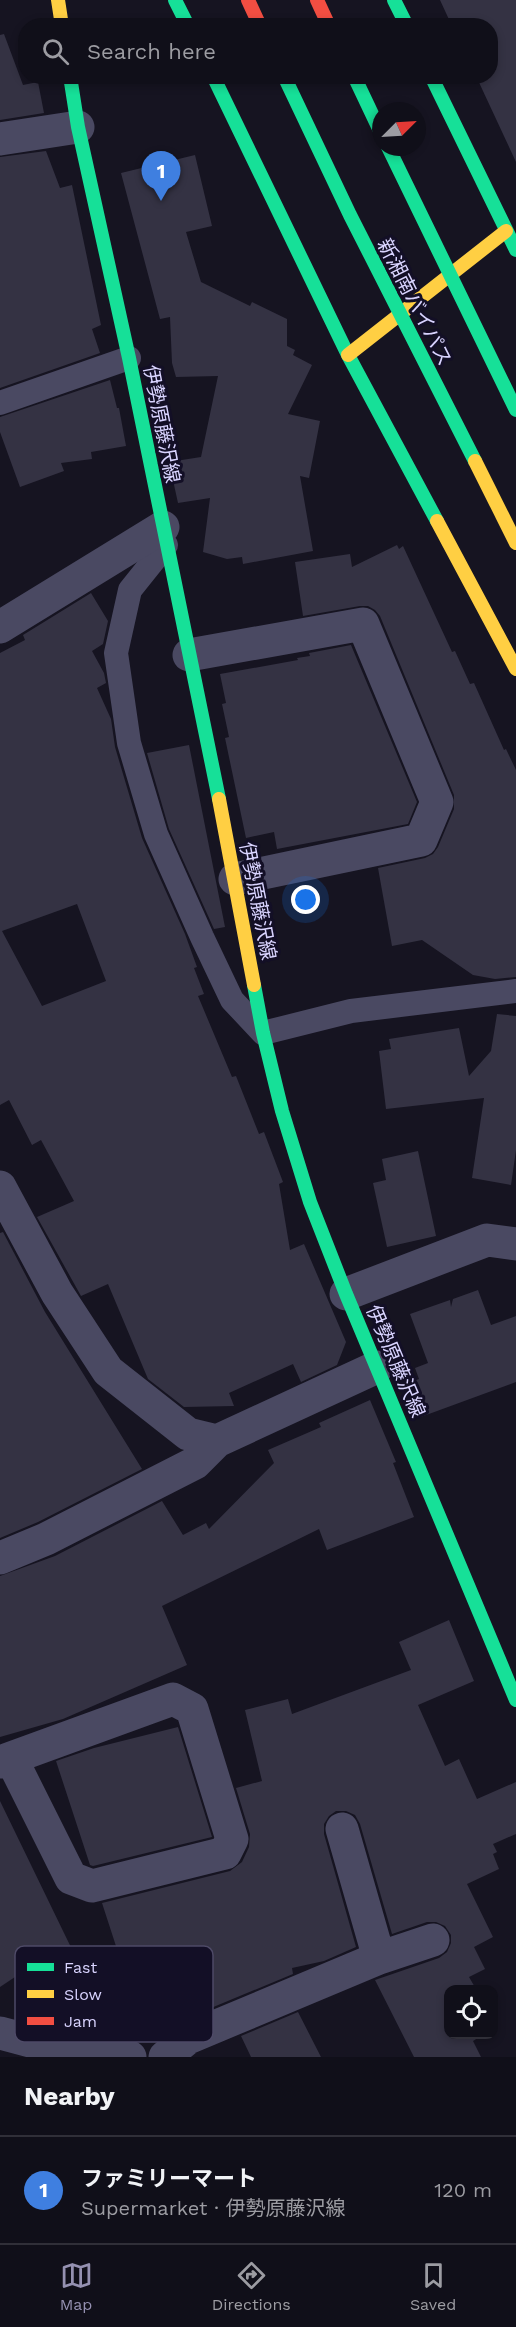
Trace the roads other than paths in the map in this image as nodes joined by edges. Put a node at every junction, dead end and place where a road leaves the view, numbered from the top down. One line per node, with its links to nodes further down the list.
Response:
1 (58, 0): 6 (main road)
2 (175, 0): 7 (main road)
3 (248, 0): 8 (main road)
4 (317, 0): 9 (main road)
5 (394, 0): 10 (main road)
6 (61, 18)
7 (184, 18)
8 (256, 18)
9 (325, 18)
10 (403, 18)
11 (71, 84): 17 (main road, 伊勢原藤沢線)
12 (217, 84): 21 (main road)
13 (288, 84): 26 (main road, 新湘南バイパス, bridge)
14 (358, 84): 16 (main road)
15 (435, 84): 20 (main road)
16 (372, 114)
17 (78, 127): 18 (street); 22 (main road, 伊勢原藤沢線)
18 (0, 139)
19 (392, 156): 24 (main road, bridge)
20 (512, 238): 21 (main road)
21 (348, 355): 29 (main road)
22 (129, 357): 23 (lane); 25 (main road, 伊勢原藤沢線)
23 (0, 404)
24 (516, 410)
25 (164, 536): 27 (street); 28 (main road, 伊勢原藤沢線); 32 (lane)
26 (516, 543)
27 (0, 627)
28 (189, 655): 30 (main road, 伊勢原藤沢線); 30 (street)
29 (516, 669)
30 (235, 879): 32 (main road, 伊勢原藤沢線)
31 (516, 991): 32 (lane)
32 (263, 1033): 35 (main road, 伊勢原藤沢線)
33 (0, 1187): 37 (street)
34 (516, 1244): 35 (street)
35 (346, 1294): 36 (main road, 伊勢原藤沢線)
36 (376, 1367): 37 (street); 39 (main road, 伊勢原藤沢線)
37 (218, 1441): 38 (street)
38 (0, 1558)
39 (516, 1700)
40 (6, 1760): 40 (street)
41 (342, 1829): 43 (street)
42 (433, 1940): 43 (street)
43 (379, 1958): 44 (street)
44 (213, 2028)
45 (0, 2033): 46 (street)
46 (15, 2037)
47 (34, 2042): 49 (street)
48 (183, 2042): 50 (street)
49 (130, 2057)
50 (165, 2057)

